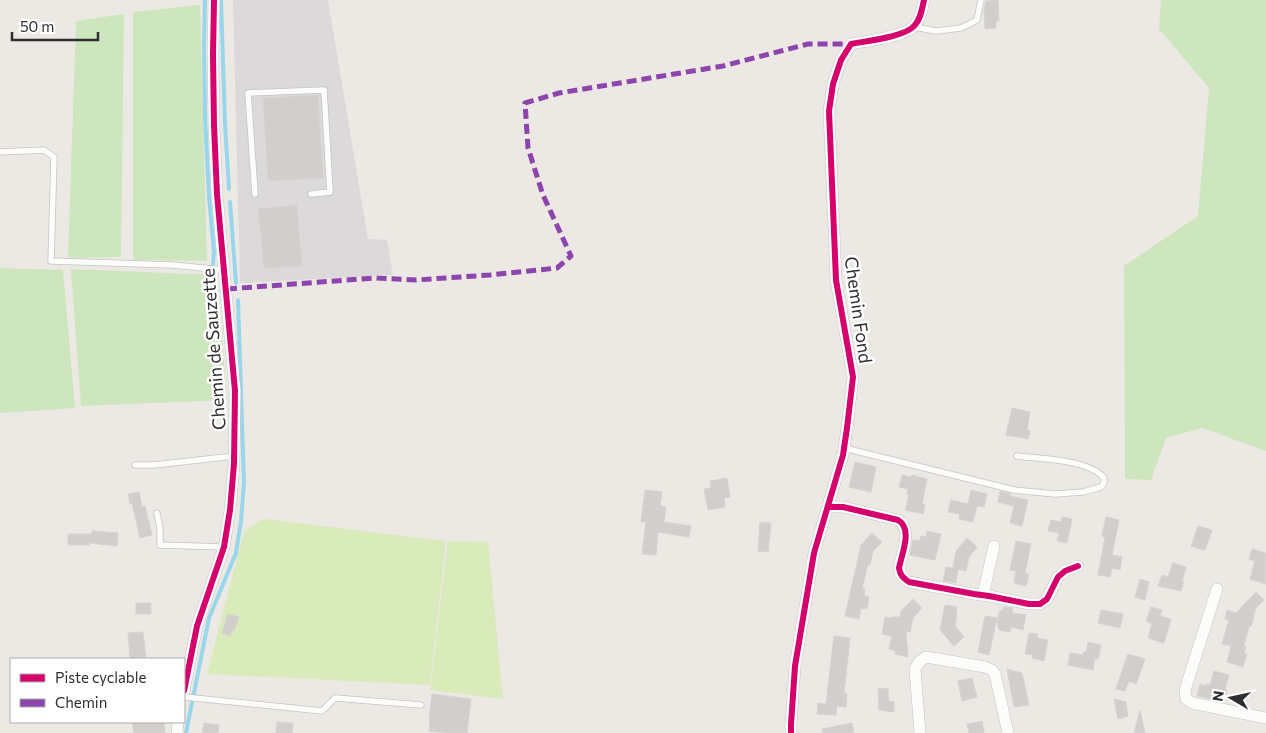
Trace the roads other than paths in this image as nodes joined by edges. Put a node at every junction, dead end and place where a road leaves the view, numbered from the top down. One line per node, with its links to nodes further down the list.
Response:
1 (214, 0): 8 (street, Chemin de Sauzette)
2 (924, 0): 4 (street)
3 (981, 0): 4 (lane)
4 (914, 27): 9 (street, Chemin Fond)
5 (0, 152): 8 (lane)
6 (255, 194): 7 (lane)
7 (312, 194)
8 (224, 270): 10 (street, Chemin de Sauzette)
9 (844, 448): 11 (lane); 13 (street, Chemin Fond)
10 (234, 456): 12 (lane); 16 (street, Chemin de Sauzette)
11 (1017, 456)
12 (135, 465)
13 (828, 507): 19 (street); 24 (street, Chemin Fond)
14 (157, 513): 16 (lane)
15 (994, 546): 19 (street)
16 (224, 547): 20 (street, Chemin de Sauzette)
17 (1078, 566): 19 (street)
18 (1217, 589): 23 (street)
19 (983, 595)
20 (185, 686)
21 (185, 697): 22 (lane)
22 (421, 705)
23 (1266, 718)
24 (792, 733)
25 (920, 733): 26 (street)
26 (1008, 733)

